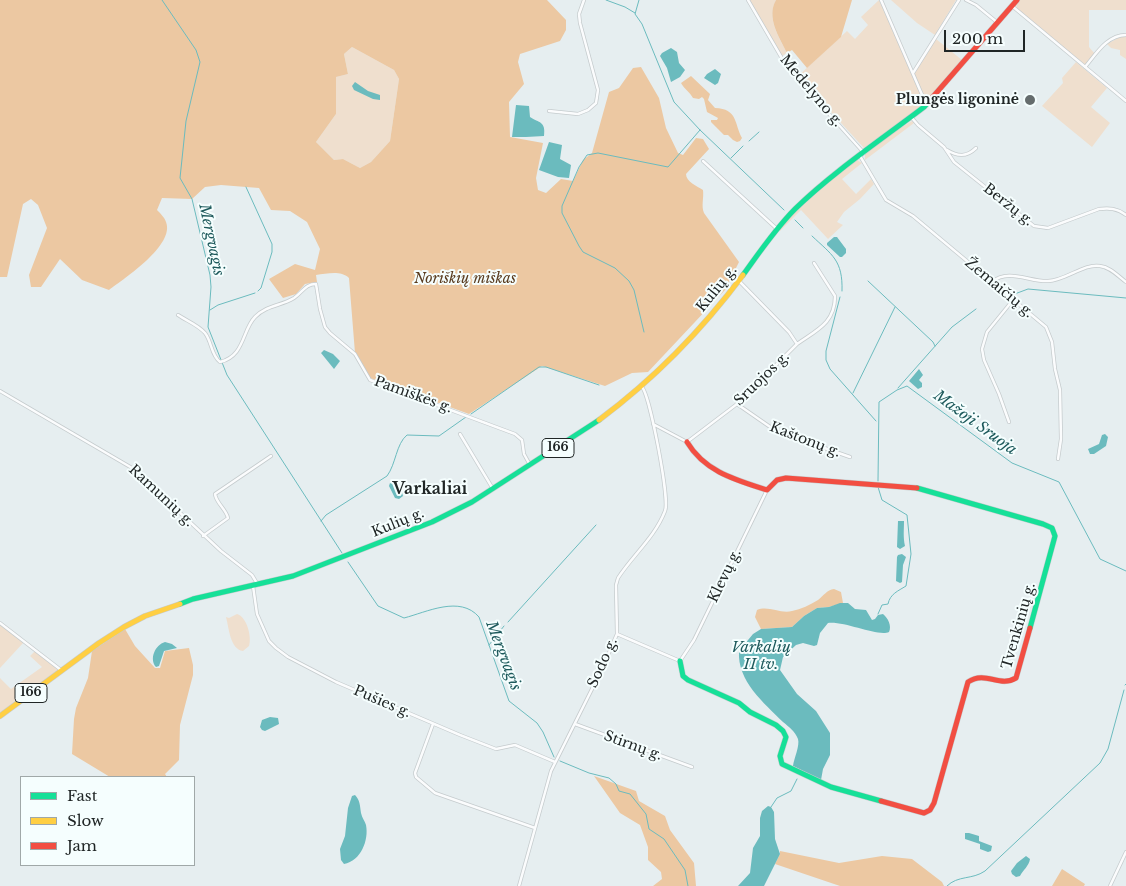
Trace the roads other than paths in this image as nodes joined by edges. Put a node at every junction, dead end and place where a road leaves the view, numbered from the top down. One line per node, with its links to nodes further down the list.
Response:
1 (584, 0): 14 (street)
2 (748, 0): 18 (street, Medelyno g.)
3 (881, 0): 11 (street)
4 (959, 0): 11 (street)
5 (966, 0): 8 (street)
6 (1018, 0): 7 (main road, 166)
7 (1012, 6): 8 (main road, 166); 10 (street)
8 (998, 23): 13 (main road, 166)
9 (1126, 35): 10 (street)
10 (1085, 67): 12 (street)
11 (913, 73): 13 (street)
12 (1126, 102)
13 (929, 103): 15 (main road, Kulių g. / 166)
14 (549, 111)
15 (912, 118): 17 (street, Beržų g.); 18 (main road, Kulių g. / 166)
16 (976, 148): 17 (street)
17 (946, 150): 20 (street, Beržų g.)
18 (862, 154): 21 (main road, Kulių g. / 166); 24 (street, Žemaičių g.)
19 (704, 161): 21 (street)
20 (1126, 215)
21 (777, 229): 23 (main road, Kulių g. / 166)
22 (814, 263): 28 (street)
23 (739, 281): 28 (street, Sruojos g.); 29 (main road, Kulių g. / 166)
24 (992, 282): 25 (street); 26 (street, Žemaičių g.)
25 (1126, 282)
26 (1013, 300): 32 (street); 38 (street, Žemaičių g.)
27 (178, 315): 39 (street, Pamiškės g.)
28 (797, 344): 31 (street, Sruojos g.)
29 (642, 387): 33 (street, Sodo g.); 39 (main road, Kulių g. / 166)
30 (0, 391): 42 (street, Ramunių g.)
31 (738, 404): 35 (street, Sruojos g.); 37 (street, Kaštonų g.)
32 (1008, 422)
33 (653, 424): 35 (street); 45 (street, Sodo g.)
34 (460, 434): 40 (street)
35 (687, 442): 41 (main road)
36 (271, 456): 42 (street)
37 (850, 457)
38 (1058, 459)
39 (531, 466): 40 (main road, Kulių g. / 166)
40 (493, 489): 43 (main road, Kulių g. / 166)
41 (768, 490): 46 (street, Klevų g.); 46 (main road, Tvenkinių g.)
42 (203, 536): 43 (street, Ramunių g.)
43 (255, 586): 47 (main road, Kulių g. / 166); 49 (street, Pušies g.)
44 (0, 623): 47 (street)
45 (617, 634): 46 (street); 50 (street, Sodo g.)
46 (680, 661)
47 (62, 670): 48 (main road, Kulių g. / 166)
48 (0, 716)
49 (433, 724): 51 (street, Pušies g.); 53 (street)
50 (575, 724): 51 (street, Sodo g.); 52 (street, Stirnų g.)
51 (555, 762): 53 (street, Sodo g.)
52 (692, 767)
53 (535, 828): 55 (street, Sodo g.)
54 (1126, 852): 56 (street)
55 (519, 886)
56 (1110, 886)

